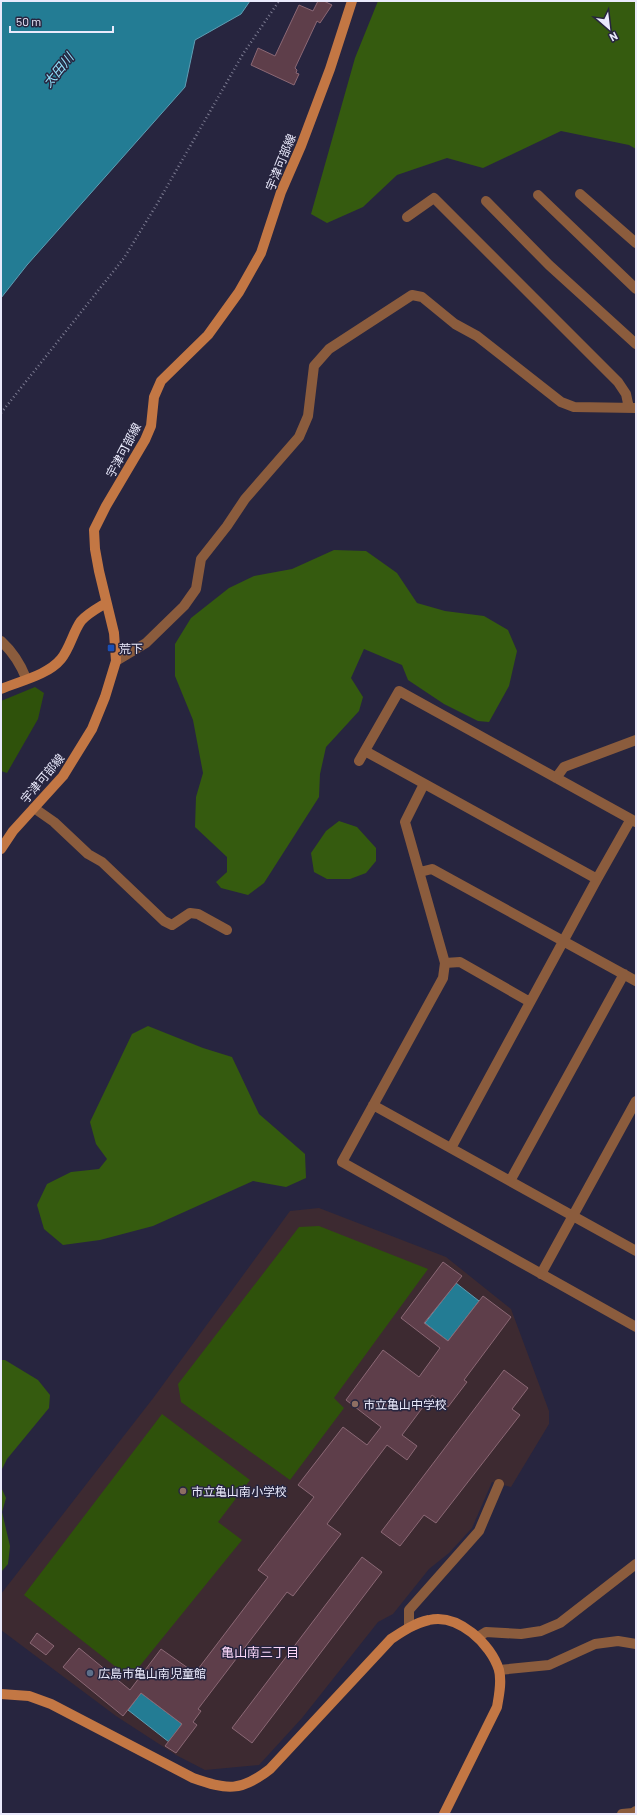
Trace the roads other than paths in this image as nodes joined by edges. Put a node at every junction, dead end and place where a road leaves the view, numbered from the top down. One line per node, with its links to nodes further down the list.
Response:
1 (352, 1): 10 (main road, 宇津可部線)
2 (580, 194): 6 (street)
3 (538, 195): 7 (street)
4 (486, 201): 8 (street)
5 (407, 217): 9 (street)
6 (636, 243)
7 (636, 289)
8 (636, 344)
9 (632, 408): 12 (street)
10 (106, 603): 12 (main road, 宇津可部線); 13 (main road)
11 (1, 641): 13 (street)
12 (116, 661): 20 (main road, 宇津可部線)
13 (26, 678): 14 (main road)
14 (1, 689)
15 (636, 740): 18 (street)
16 (365, 751): 17 (street); 18 (street); 19 (street)
17 (359, 762)
18 (556, 778): 21 (street)
19 (424, 784): 23 (street); 24 (street)
20 (34, 808): 22 (main road, 宇津可部線); 25 (street)
21 (634, 821): 24 (street)
22 (1, 849)
23 (420, 872): 26 (street); 27 (street)
24 (597, 879): 26 (street)
25 (227, 930)
26 (563, 941): 28 (street); 30 (street)
27 (445, 963): 30 (street); 32 (street)
28 (624, 974): 29 (street); 34 (street)
29 (636, 981)
30 (530, 1002): 33 (street)
31 (636, 1101): 35 (street)
32 (373, 1105): 33 (street); 37 (street)
33 (451, 1148): 34 (street)
34 (510, 1181): 35 (street)
35 (572, 1216): 36 (street); 37 (street)
36 (635, 1248)
37 (541, 1274): 38 (street)
38 (636, 1327)
39 (499, 1484): 41 (street)
40 (636, 1564): 42 (street)
41 (409, 1627): 42 (main road); 45 (main road)
42 (478, 1637): 44 (main road)
43 (636, 1644): 44 (street)
44 (498, 1670): 47 (main road)
45 (1, 1694)
46 (636, 1811): 48 (street)
47 (444, 1814)
48 (622, 1814)

